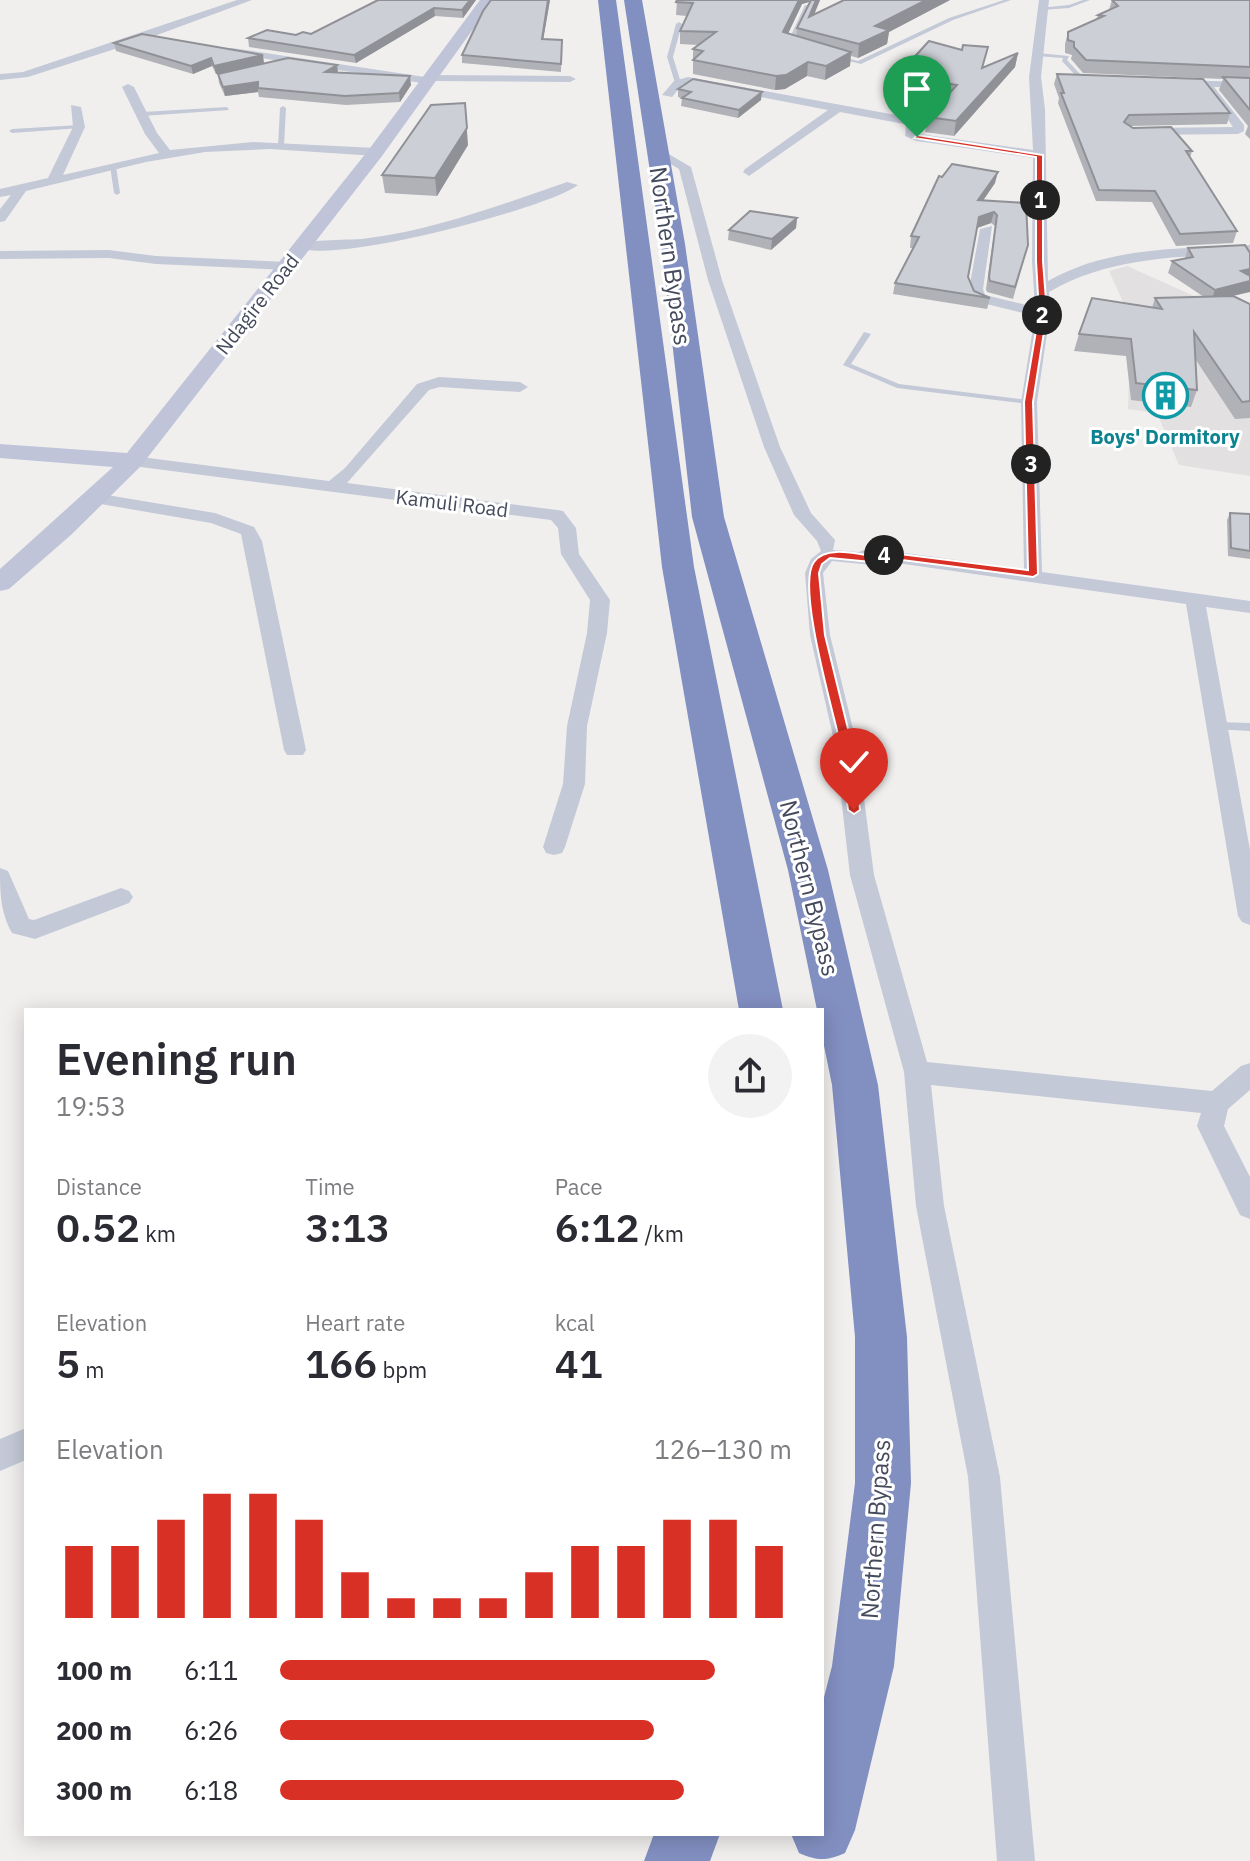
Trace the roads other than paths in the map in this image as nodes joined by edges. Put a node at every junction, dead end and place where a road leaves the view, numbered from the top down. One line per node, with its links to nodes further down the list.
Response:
1 (247, 0): 10 (street)
2 (487, 0): 20 (street, Ndagire Road)
3 (607, 0): 77 (highway, Northern Bypass)
4 (633, 0): 40 (highway, Northern Bypass)
5 (1009, 0): 15 (lane)
6 (1088, 0): 7 (lane)
7 (1043, 4): 14 (street)
8 (807, 6): 13 (lane)
9 (679, 24): 24 (lane)
10 (143, 36): 11 (street); 19 (street)
11 (170, 42)
12 (215, 49): 16 (street)
13 (802, 49)
14 (1038, 55): 18 (lane); 42 (street)
15 (830, 56)
16 (298, 60): 17 (lane); 20 (street)
17 (275, 66)
18 (1078, 75)
19 (0, 77)
20 (429, 79): 21 (street); 39 (street, Ndagire Road)
21 (570, 79)
22 (1065, 79): 23 (street)
23 (1094, 80)
24 (678, 83): 29 (street); 32 (street)
25 (1164, 83): 26 (street)
26 (1205, 84): 27 (street); 37 (street)
27 (1250, 85)
28 (128, 87): 34 (street)
29 (668, 95)
30 (75, 107): 35 (street)
31 (283, 108): 38 (lane)
32 (838, 108): 42 (street); 44 (street)
33 (227, 109): 34 (lane)
34 (143, 114): 41 (street)
35 (79, 127): 36 (lane); 45 (street)
36 (12, 131)
37 (1130, 132)
38 (281, 146): 39 (street); 41 (street)
39 (376, 152): 52 (street, Ndagire Road)
40 (656, 152): 65 (street); 84 (highway, Northern Bypass)
41 (166, 154): 43 (street)
42 (1040, 155): 56 (street)
43 (113, 166): 45 (street); 49 (lane)
44 (749, 172)
45 (54, 180): 47 (street)
46 (572, 185): 52 (street)
47 (22, 188): 48 (street); 50 (street)
48 (0, 193)
49 (117, 193)
50 (0, 218)
51 (987, 229): 57 (street)
52 (303, 246): 55 (street, Ndagire Road)
53 (1250, 249): 56 (street)
54 (0, 255): 55 (street)
55 (287, 266): 62 (street, Ndagire Road)
56 (1043, 289): 57 (street)
57 (1043, 313): 60 (street)
58 (867, 334): 60 (lane)
59 (520, 387): 63 (street)
60 (1029, 402): 66 (street)
61 (0, 451): 62 (street, Kamuli Road)
62 (133, 461): 63 (street, Kamuli Road); 64 (street, Ndagire Road)
63 (330, 488): 73 (street, Kamuli Road)
64 (95, 498): 67 (street, Ndagire Road); 72 (street)
65 (884, 555): 66 (street); 78 (street)
66 (1033, 574): 68 (street)
67 (0, 583)
68 (1195, 598): 69 (street); 70 (street)
69 (1250, 607)
70 (1217, 726): 71 (lane); 76 (street)
71 (1250, 727)
72 (295, 750)
73 (554, 847)
74 (0, 877): 75 (street)
75 (121, 897)
76 (1250, 916)
77 (761, 1008)
78 (917, 1072): 80 (street); 89 (street)
79 (1250, 1074): 80 (street)
80 (1217, 1103): 81 (street)
81 (1250, 1206)
82 (24, 1445): 83 (street)
83 (0, 1455)
84 (824, 1824)
85 (686, 1836): 87 (highway)
86 (821, 1836): 88 (highway, Northern Bypass)
87 (677, 1861)
88 (814, 1861)
89 (1016, 1861)

